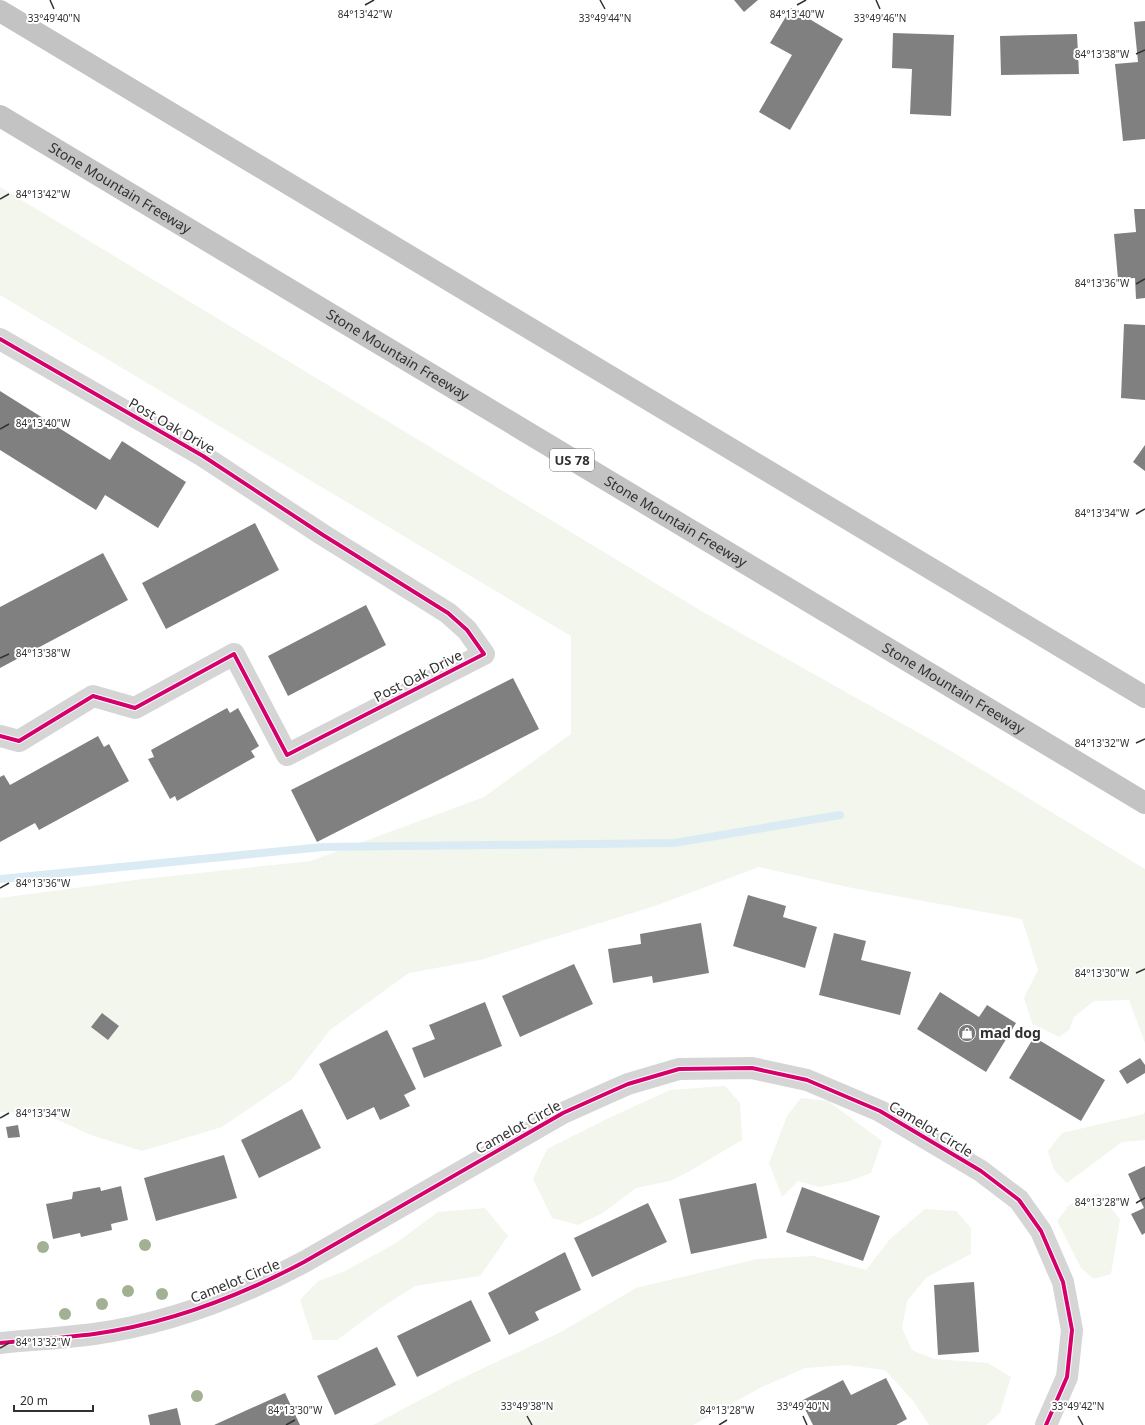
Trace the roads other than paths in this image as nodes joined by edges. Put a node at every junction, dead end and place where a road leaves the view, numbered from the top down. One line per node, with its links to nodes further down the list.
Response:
1 (0, 11): 4 (highway)
2 (0, 116): 6 (highway, Stone Mountain Freeway / US 78)
3 (0, 339): 5 (street, Post Oak Drive)
4 (1145, 697)
5 (0, 736)
6 (1145, 803)
7 (0, 1343): 8 (street, Camelot Circle)
8 (1046, 1425)

